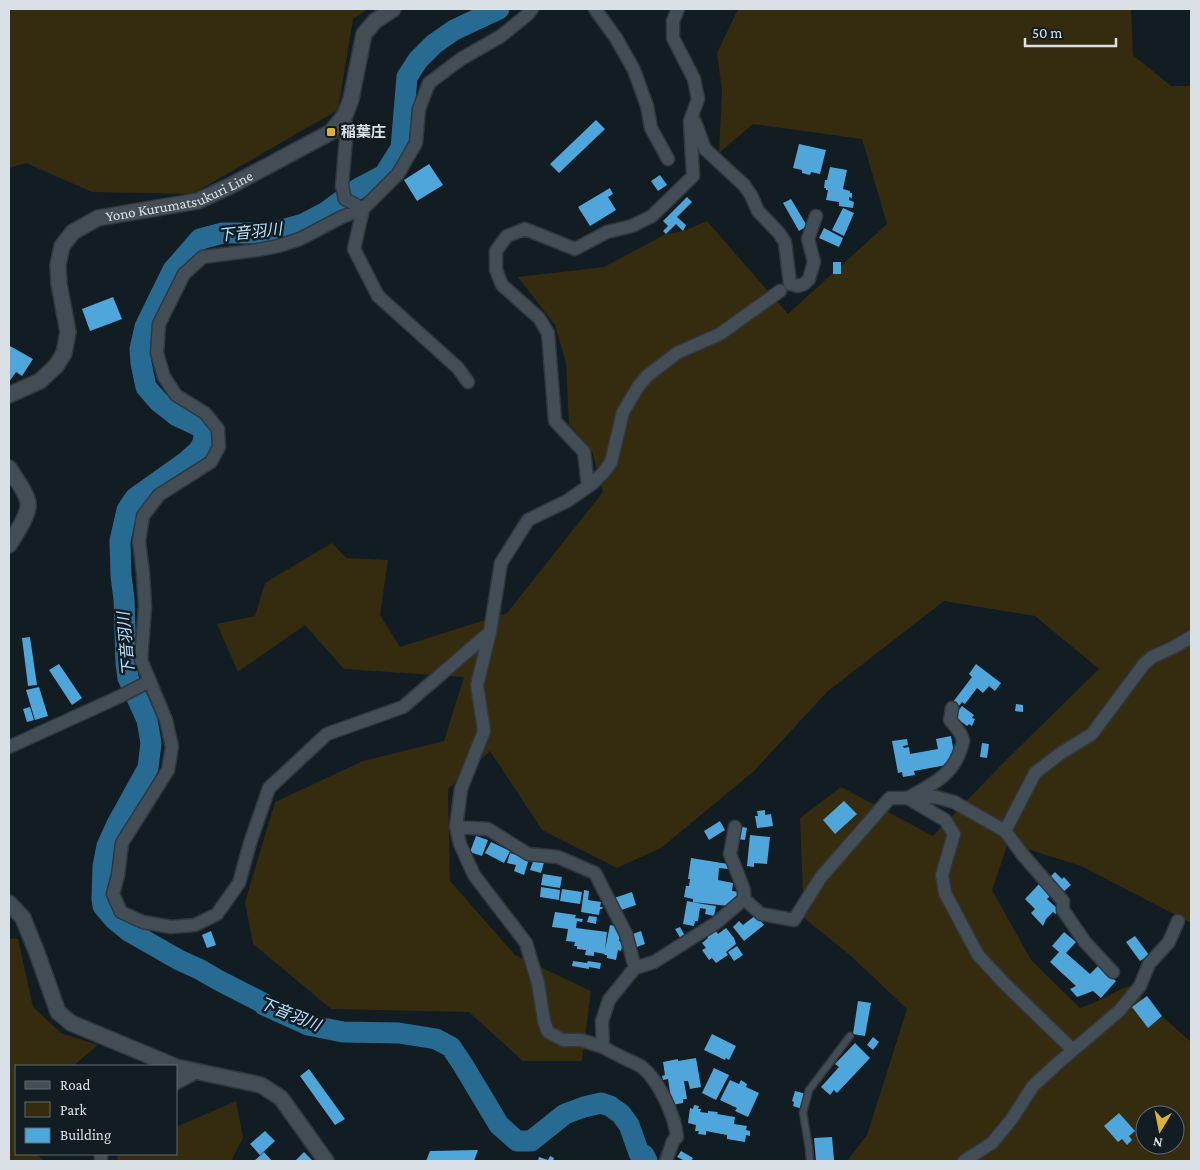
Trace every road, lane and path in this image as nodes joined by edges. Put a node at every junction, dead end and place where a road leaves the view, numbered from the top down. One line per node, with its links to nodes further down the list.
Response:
1 (393, 9): 5 (main road, Yono Kurumatsukuri Line)
2 (532, 9): 8 (street)
3 (595, 9): 7 (street)
4 (678, 9): 6 (street)
5 (345, 115): 8 (street); 12 (main road, Yono Kurumatsukuri Line)
6 (693, 115): 9 (street); 14 (street)
7 (668, 159)
8 (362, 209): 11 (street); 18 (street)
9 (816, 216)
10 (780, 291): 14 (street)
11 (468, 382)
12 (9, 395)
13 (9, 468): 15 (main road)
14 (588, 486): 16 (street)
15 (9, 545)
16 (490, 632): 18 (street); 22 (street)
17 (1191, 637): 24 (street)
18 (150, 681): 20 (street)
19 (952, 708): 21 (street)
20 (9, 747)
21 (908, 798): 24 (street); 25 (street); 32 (street)
22 (456, 827): 28 (street); 31 (street)
23 (734, 827): 25 (street)
24 (1005, 831): 29 (street)
25 (744, 899): 28 (street)
26 (9, 903): 33 (main road)
27 (1178, 921): 32 (street)
28 (635, 968): 31 (street)
29 (1113, 972)
30 (850, 1036): 39 (lane)
31 (603, 1047): 38 (street)
32 (1073, 1050): 40 (street)
33 (170, 1065)
34 (178, 1068): 35 (main road)
35 (197, 1072): 36 (street); 37 (main road)
36 (178, 1082)
37 (326, 1161)
38 (666, 1161)
39 (810, 1161)
40 (964, 1161)

